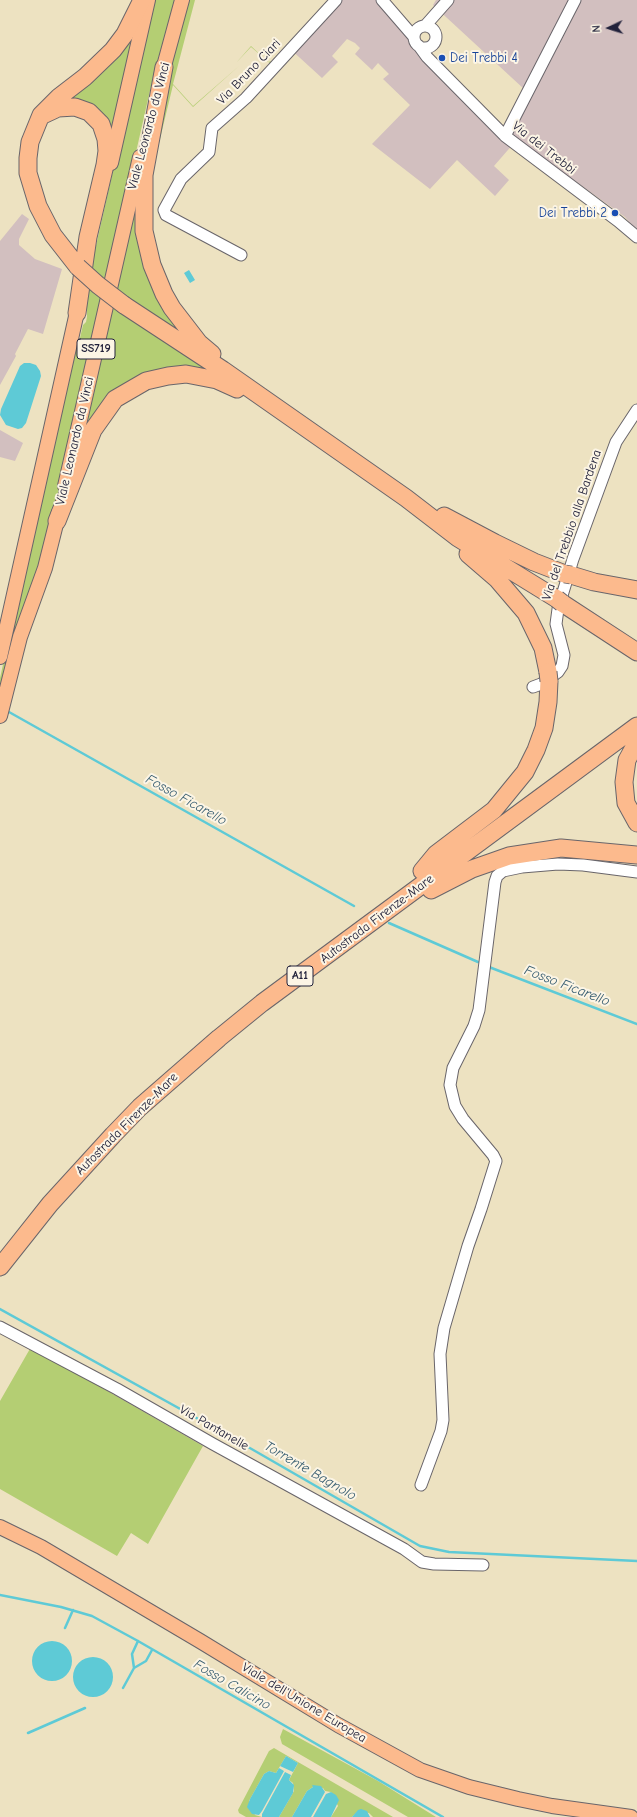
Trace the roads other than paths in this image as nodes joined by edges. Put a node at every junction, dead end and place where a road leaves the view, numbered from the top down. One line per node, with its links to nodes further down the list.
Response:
1 (142, 0): 14 (highway)
2 (148, 0): 18 (main road, Viale Leonardo da Vinci / SS719)
3 (182, 0): 12 (main road, Viale Leonardo da Vinci / SS719)
4 (336, 0): 17 (street, Via Bruno Ciari)
5 (382, 0): 8 (street, Via dei Trebbi)
6 (575, 0): 15 (street)
7 (447, 1): 9 (street); 10 (street)
8 (401, 23): 9 (street); 11 (street, Via dei Trebbi)
9 (423, 26): 10 (street); 11 (street)
10 (435, 38): 11 (street); 13 (street, Via dei Trebbi)
11 (417, 42): 13 (street, Via dei Trebbi)
12 (164, 67): 19 (highway); 22 (main road, Viale Leonardo da Vinci / SS719)
13 (441, 71): 15 (street, Via dei Trebbi)
14 (41, 116): 18 (highway); 19 (highway, bridge)
15 (505, 136): 16 (street, Via dei Trebbi)
16 (637, 237)
17 (241, 255)
18 (77, 313): 25 (main road, Viale Leonardo da Vinci / SS719)
19 (268, 402): 21 (highway); 22 (highway)
20 (637, 410): 26 (street, Via del Trebbio alla Bardena)
21 (406, 498): 23 (highway); 24 (highway); 26 (highway)
22 (57, 521): 28 (main road, Viale Leonardo da Vinci / SS719)
23 (637, 590)
24 (637, 652)
25 (0, 657)
26 (543, 680): 33 (highway)
27 (637, 714): 33 (highway, Autostrada Firenze-Mare / A11)
28 (0, 716)
29 (637, 726): 35 (highway, Autostrada Firenze-Mare / A11)
30 (637, 742): 31 (highway)
31 (637, 823)
32 (637, 855): 35 (highway)
33 (422, 871): 36 (highway, Autostrada Firenze-Mare / A11)
34 (637, 872): 39 (street)
35 (357, 934): 37 (highway, Autostrada Firenze-Mare / A11)
36 (0, 1250)
37 (0, 1267)
38 (0, 1327): 41 (street, Via Pantanelle)
39 (421, 1485)
40 (0, 1527): 42 (main road, Viale dell'Unione Europea)
41 (483, 1565)
42 (631, 1817)

